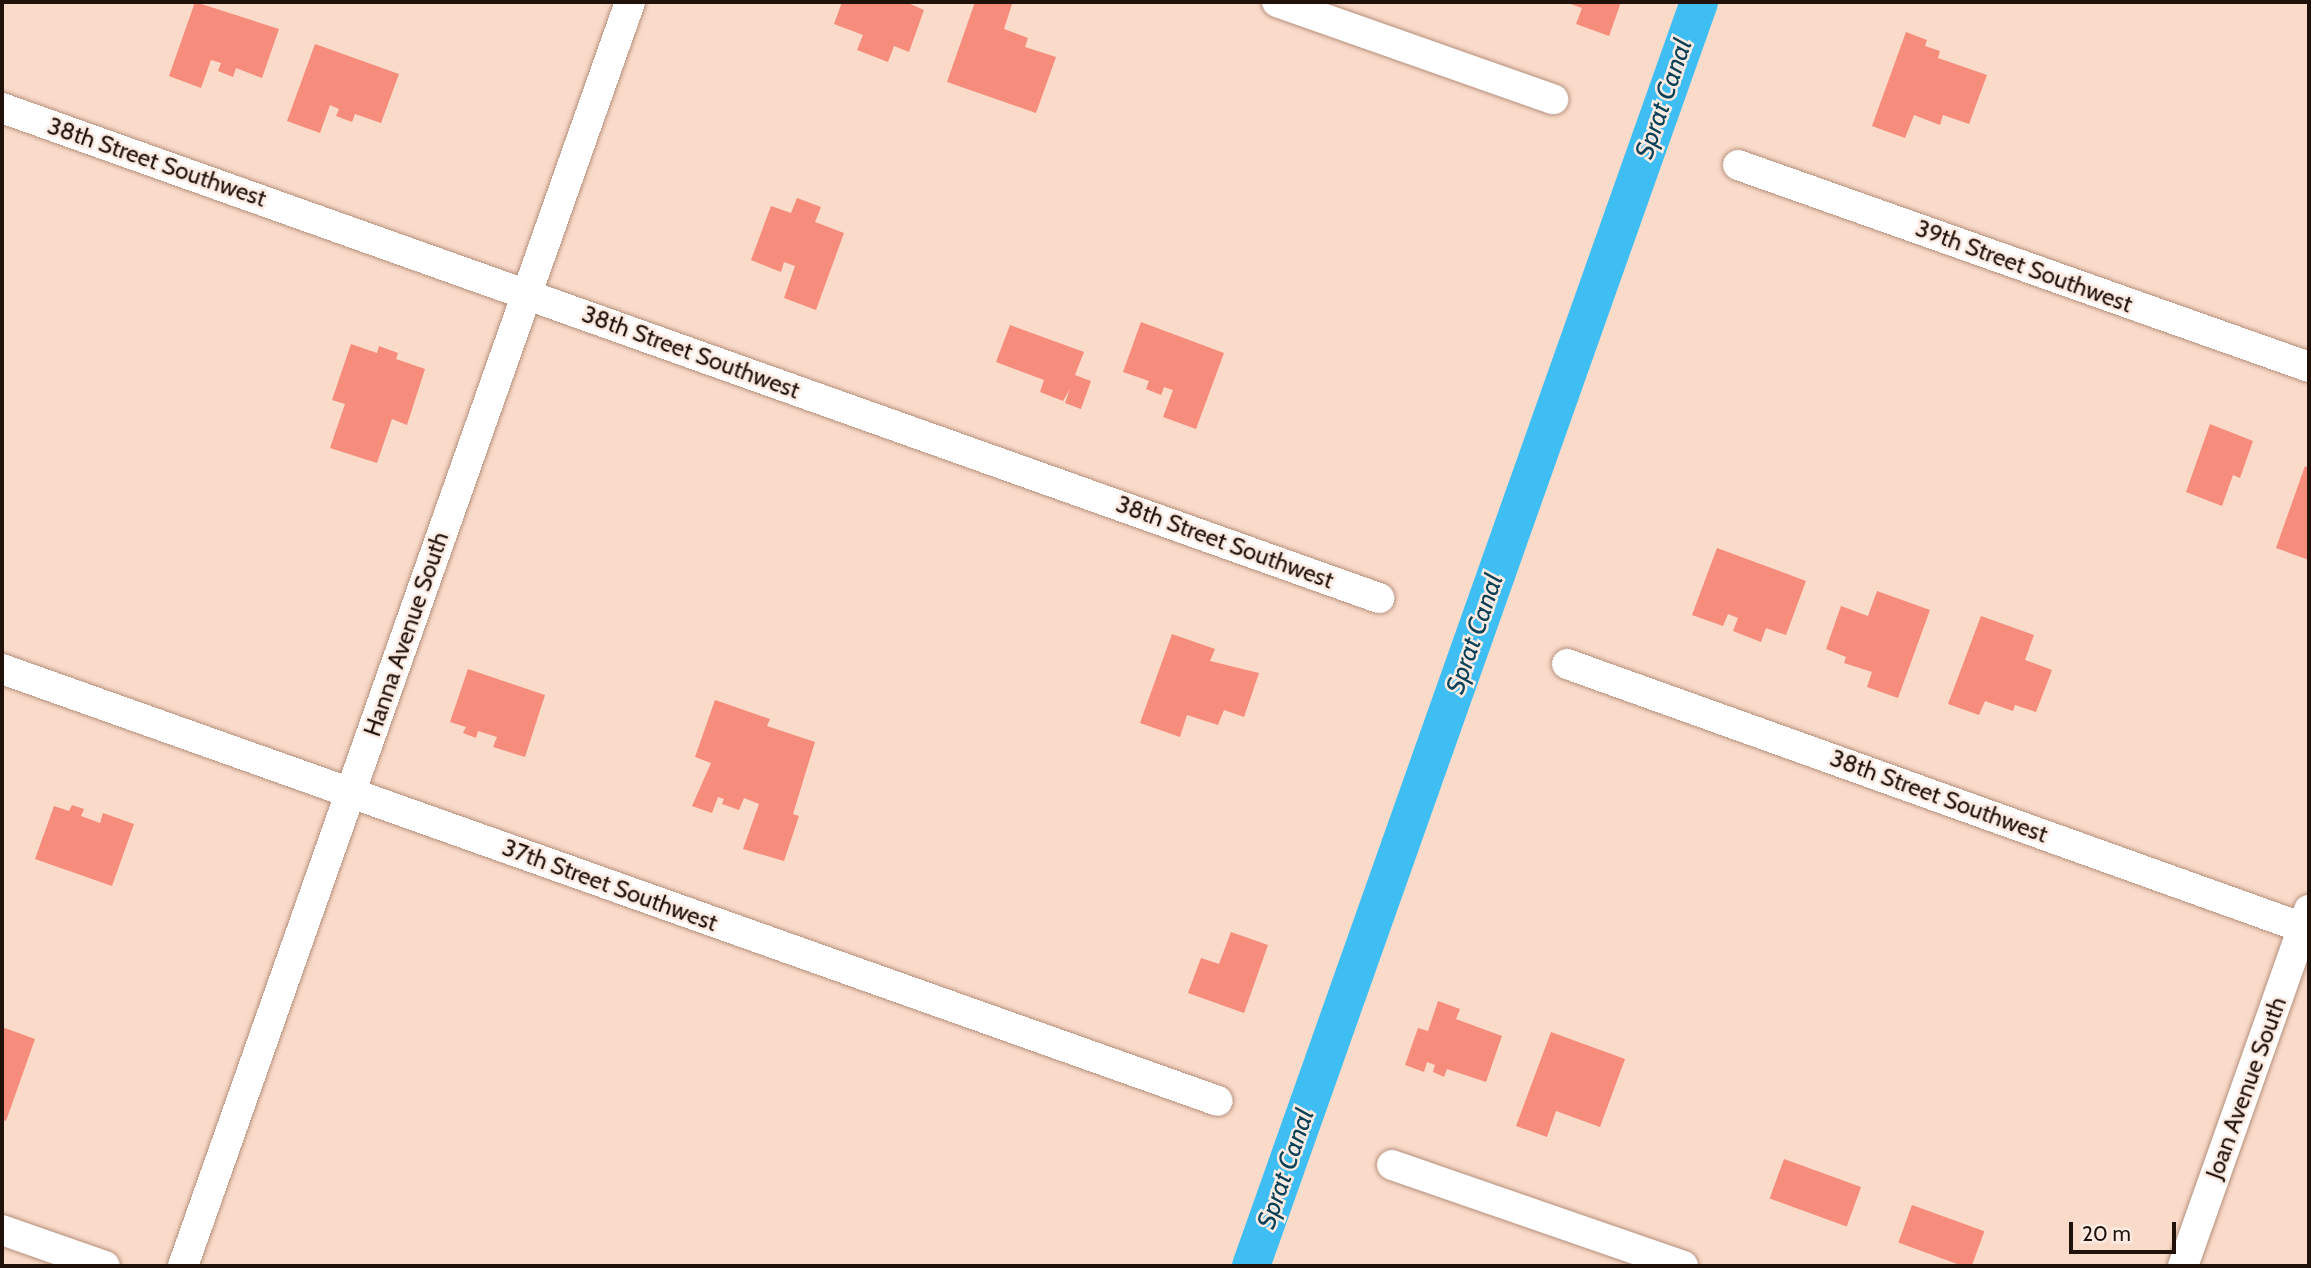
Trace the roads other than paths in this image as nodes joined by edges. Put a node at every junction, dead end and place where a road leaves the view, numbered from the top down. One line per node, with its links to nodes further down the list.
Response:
1 (630, 2): 6 (street, Hanna Avenue South)
2 (1277, 2): 3 (street)
3 (1553, 99)
4 (2, 108): 6 (street, 38th Street Southwest)
5 (1738, 165): 7 (street, 39th Street Southwest)
6 (527, 293): 8 (street, 38th Street Southwest); 11 (street, Hanna Avenue South)
7 (2309, 367)
8 (1380, 598)
9 (1567, 664): 12 (street, 38th Street Southwest)
10 (2, 669): 11 (street, 37th Street Southwest)
11 (350, 793): 13 (street, 37th Street Southwest); 17 (street, Hanna Avenue South)
12 (2307, 923): 19 (street, Joan Avenue South)
13 (1218, 1101)
14 (1392, 1165): 18 (street)
15 (2, 1230): 16 (street)
16 (105, 1266)
17 (183, 1266)
18 (1683, 1266)
19 (2183, 1266)

